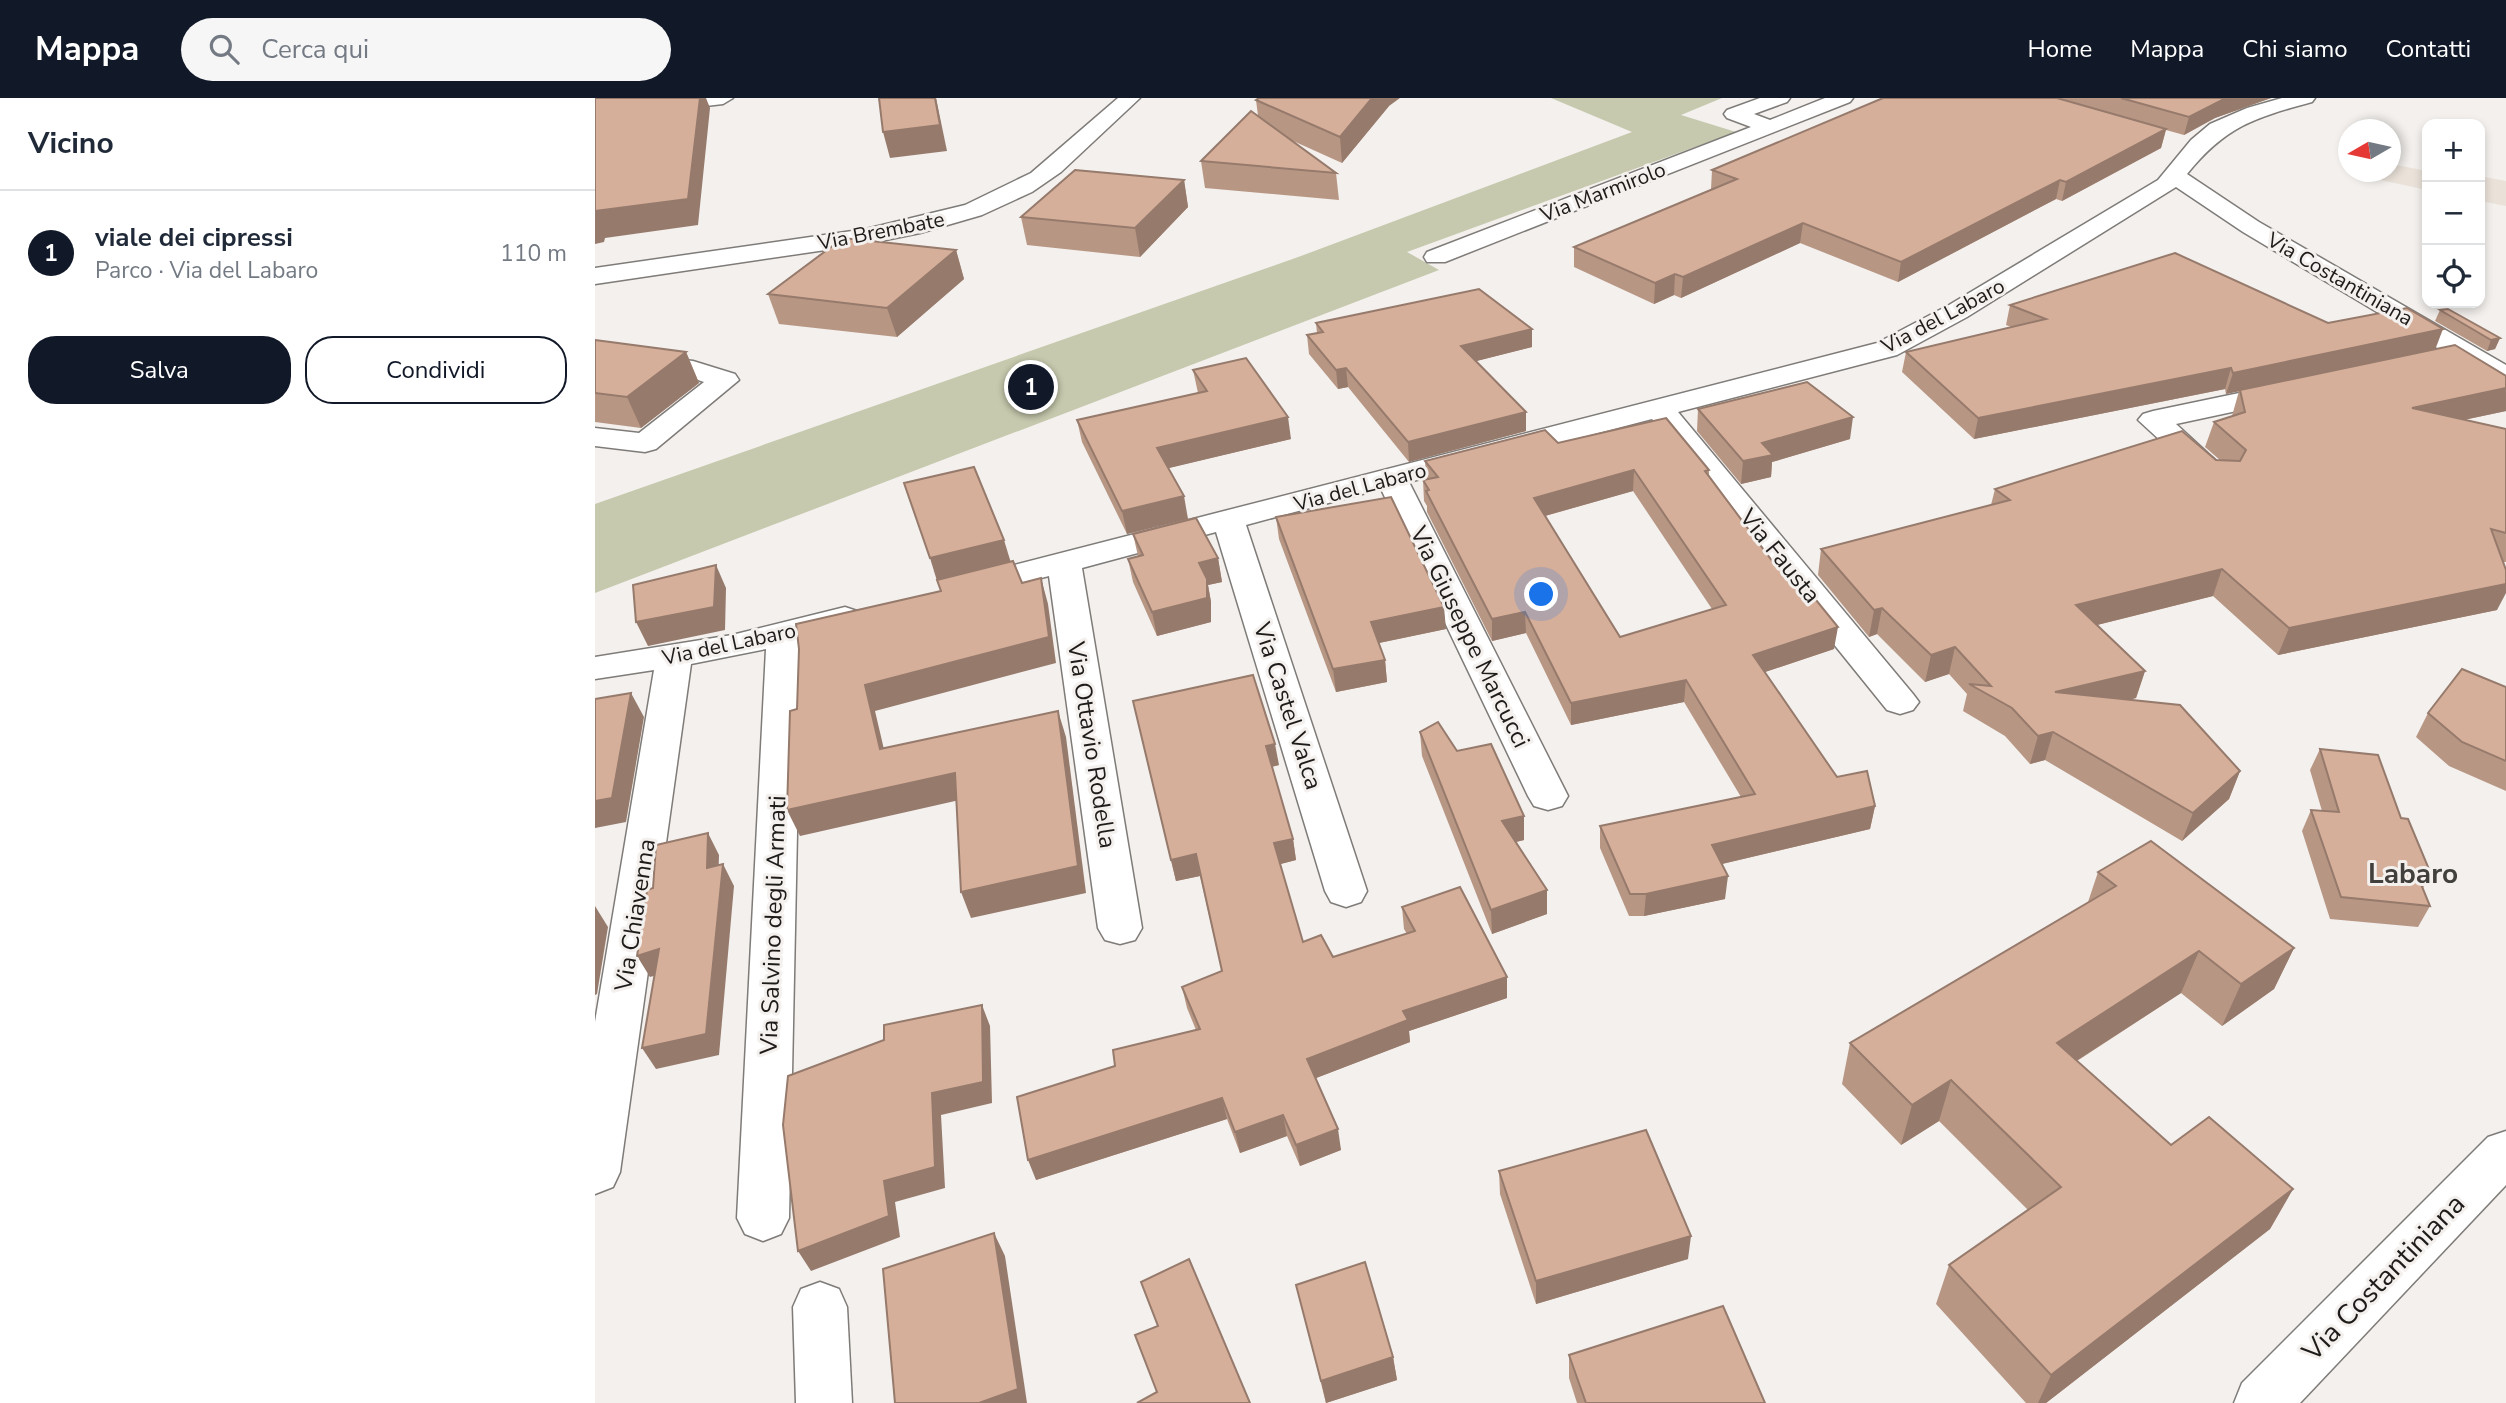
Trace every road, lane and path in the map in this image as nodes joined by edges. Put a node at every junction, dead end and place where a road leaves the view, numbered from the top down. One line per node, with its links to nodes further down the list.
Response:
1 (723, 98): 6 (street)
2 (1130, 98): 10 (street, Via Brembate)
3 (1780, 98): 7 (street)
4 (1843, 98): 7 (street, Via Marmirolo)
5 (2305, 98): 8 (street, Via del Labaro)
6 (595, 113)
7 (1771, 127): 9 (street, Via Marmirolo)
8 (2176, 177): 11 (street, Via Costantiniana); 16 (street, Via del Labaro)
9 (1436, 257)
10 (595, 276)
11 (2467, 354): 13 (street); 14 (street, Via Costantiniana)
12 (595, 358): 17 (street)
13 (2427, 363)
14 (2506, 377)
15 (2312, 387): 18 (street)
16 (1660, 409): 19 (street, Via del Labaro); 27 (street, Via Fausta)
17 (595, 437)
18 (2220, 477)
19 (1392, 479): 20 (street, Via del Labaro); 28 (street, Via Giuseppe Marcucci)
20 (1229, 521): 21 (street, Via del Labaro); 29 (street, Via Castel Valca)
21 (1064, 562): 22 (street, Via del Labaro); 30 (street, Via Ottavio Rodella)
22 (944, 593)
23 (877, 610): 24 (street, Via del Labaro)
24 (784, 633): 25 (street, Via del Labaro); 33 (street, Via Salvino degli Armati)
25 (674, 657): 26 (street, Via del Labaro); 32 (street, Via Chiavenna)
26 (595, 668)
27 (1900, 702)
28 (1548, 796)
29 (1346, 891)
30 (1120, 928)
31 (2506, 1152): 36 (street, Via Costantiniana)
32 (595, 1172)
33 (763, 1218)
34 (820, 1307): 35 (street)
35 (824, 1403)
36 (2262, 1403)

